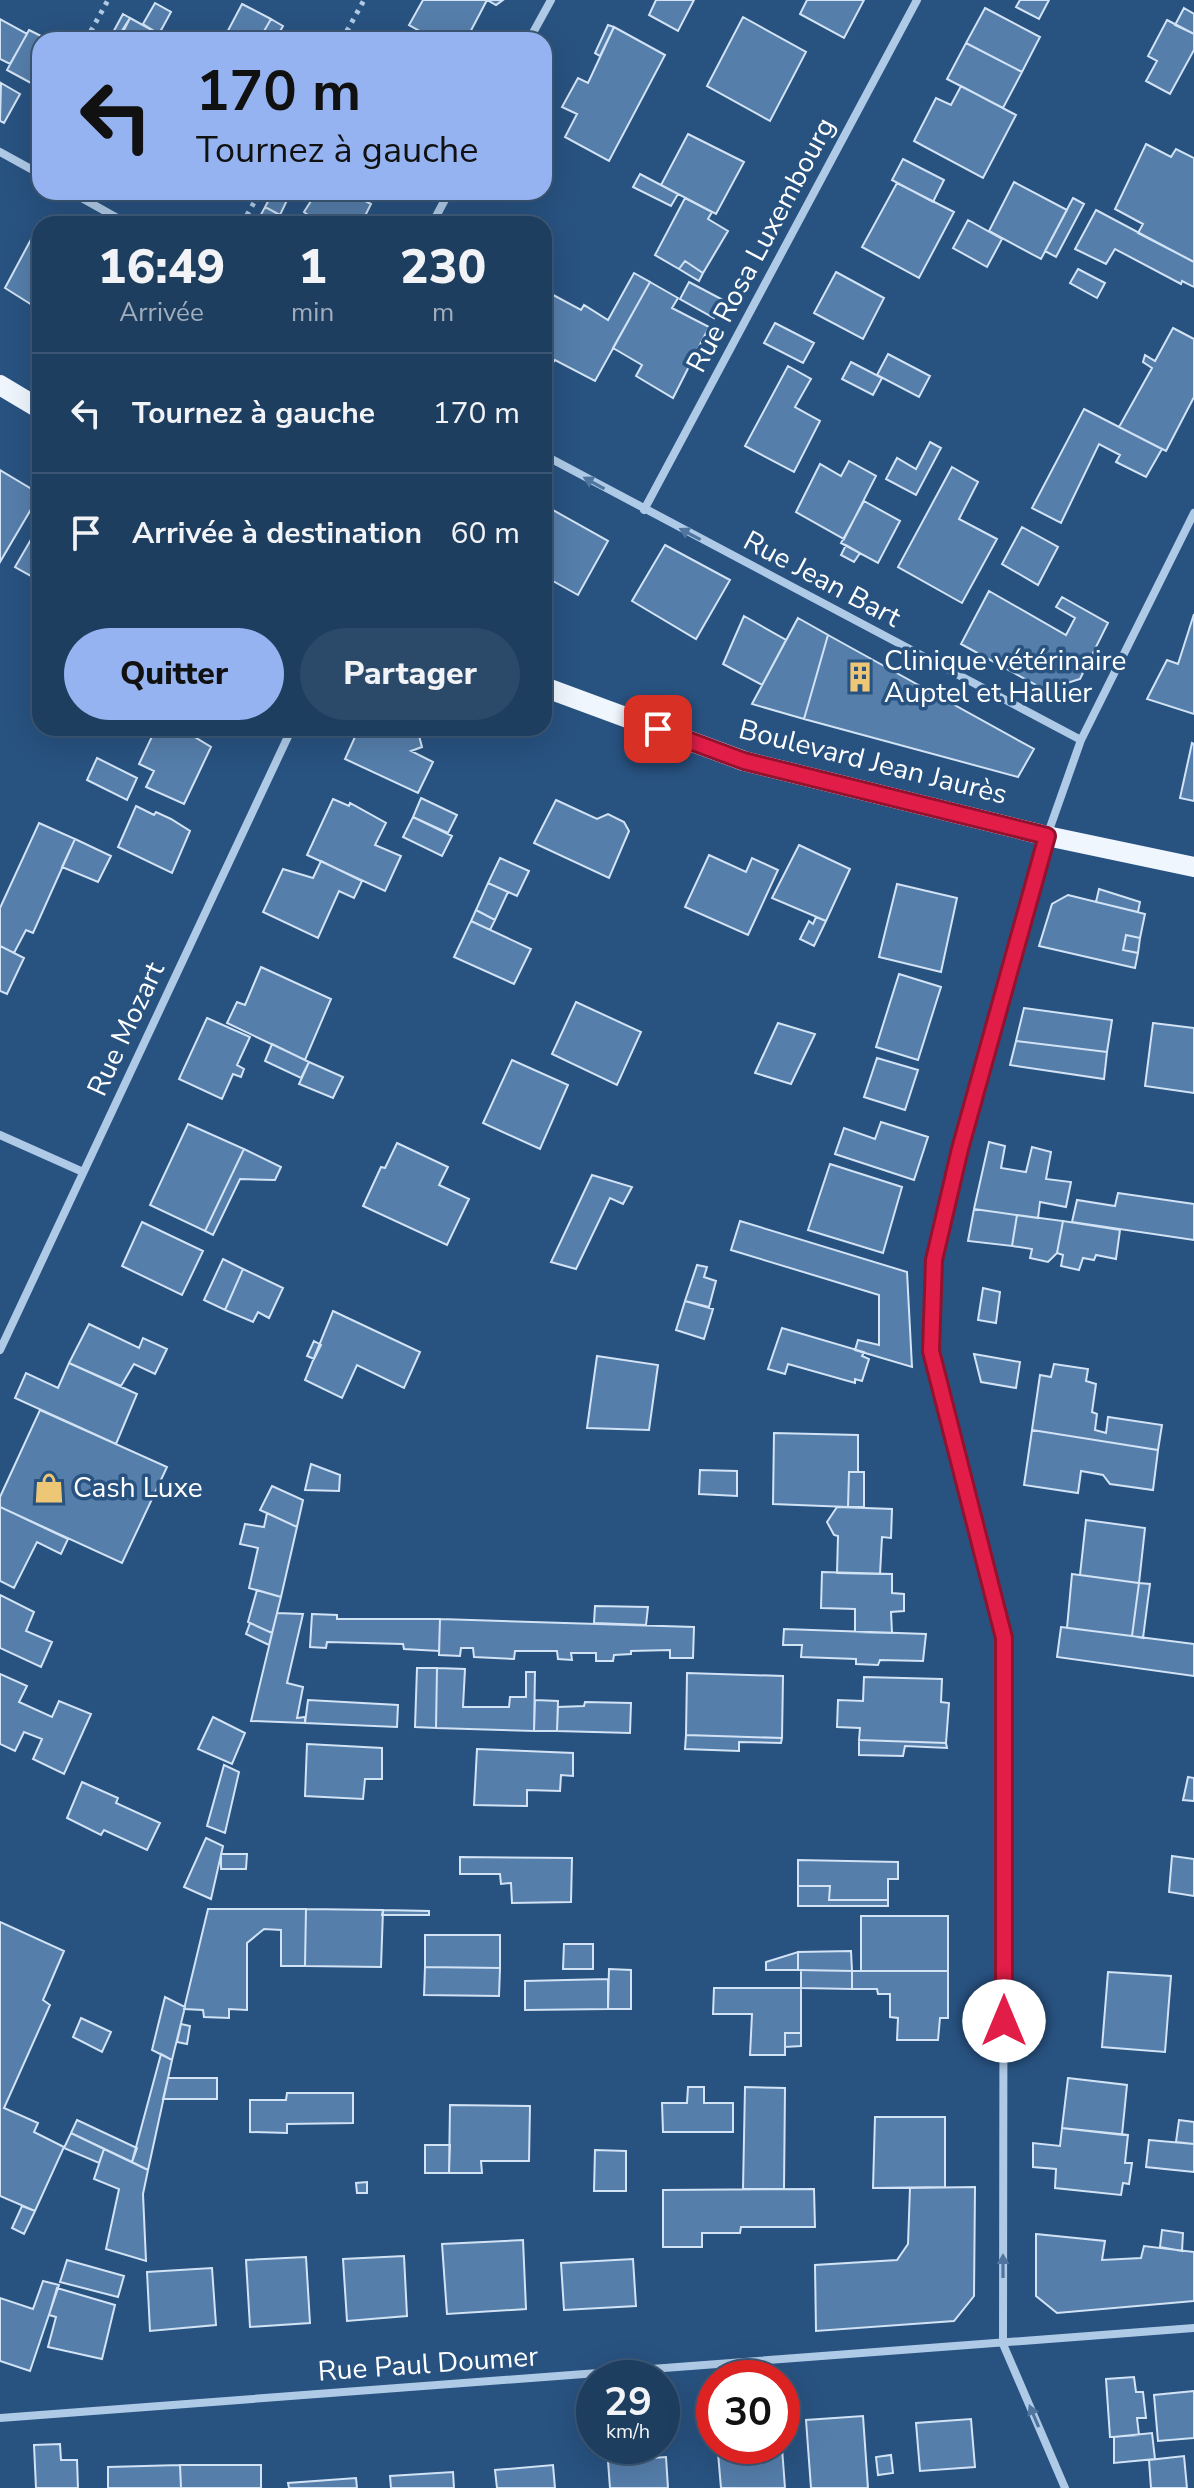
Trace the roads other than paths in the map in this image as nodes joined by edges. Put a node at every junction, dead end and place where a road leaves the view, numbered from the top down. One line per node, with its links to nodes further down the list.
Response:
1 (551, 0): 3 (street)
2 (917, 0): 11 (street, Rue Rosa Luxembourg)
3 (533, 32)
4 (0, 152): 5 (street)
5 (32, 170)
6 (85, 200): 7 (street)
7 (114, 216)
8 (0, 385): 9 (main road)
9 (32, 404)
10 (552, 459): 11 (street, Rue Jean Bart, one-way to 10)
11 (644, 510): 15 (street, Rue Jean Bart, one-way to 11)
12 (1194, 513): 15 (street)
13 (552, 690): 16 (main road, Boulevard Jean Jaurès)
14 (288, 736): 19 (street, Rue Mozart)
15 (1081, 740): 16 (street)
16 (1047, 836): 17 (main road, Boulevard Jean Jaurès); 22 (street, one-way to 16)
17 (1194, 867)
18 (0, 1135): 19 (street)
19 (83, 1172): 20 (street, Rue Mozart)
20 (0, 1350)
21 (1194, 2328): 22 (street, Rue Paul Doumer)
22 (1003, 2344): 23 (street, Rue Paul Doumer); 24 (street, one-way to 22)
23 (0, 2418)
24 (1065, 2488)

